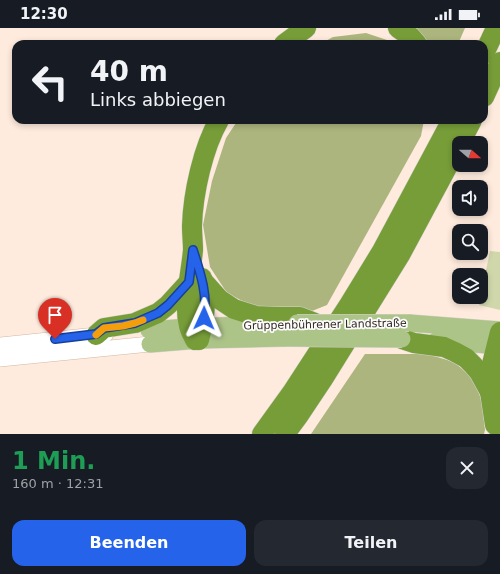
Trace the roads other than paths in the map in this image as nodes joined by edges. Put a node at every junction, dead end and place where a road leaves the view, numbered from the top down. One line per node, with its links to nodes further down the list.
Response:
1 (306, 28): 4 (highway)
2 (398, 28): 5 (highway)
3 (496, 28): 6 (highway)
4 (290, 40)
5 (414, 40)
6 (488, 45)
7 (500, 62): 8 (highway)
8 (488, 88)
9 (217, 124): 16 (highway)
10 (437, 124): 15 (highway)
11 (450, 124): 15 (highway)
12 (470, 124): 13 (highway)
13 (464, 136)
14 (452, 159): 25 (highway)
15 (400, 217): 27 (highway)
16 (196, 281): 17 (highway); 19 (highway); 20 (highway)
17 (304, 321): 18 (main road, Grüppenbührener Landstraße, bridge); 19 (main road, Grüppenbührener Landstraße)
18 (406, 331): 19 (main road, Grüppenbührener Landstraße, bridge); 22 (main road, Grüppenbührener Landstraße); 26 (highway)
19 (197, 333): 21 (main road, Grüppenbührener Landstraße)
20 (96, 334): 21 (main road); 23 (main road)
21 (150, 337): 24 (main road)
22 (499, 338): 26 (highway)
23 (0, 345)
24 (0, 359)
25 (299, 414): 28 (highway); 29 (highway)
26 (494, 415)
27 (262, 434)
28 (285, 434)
29 (296, 434)

